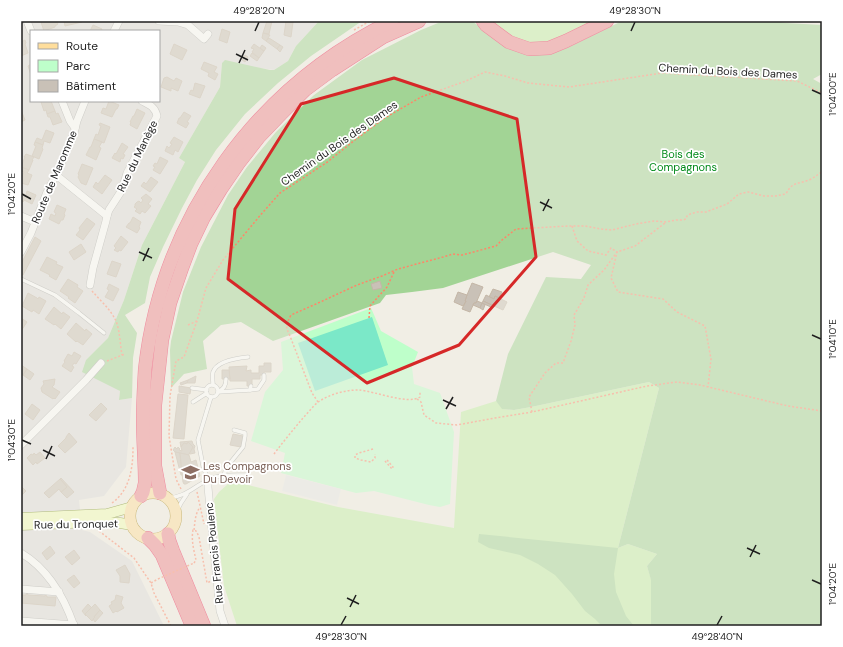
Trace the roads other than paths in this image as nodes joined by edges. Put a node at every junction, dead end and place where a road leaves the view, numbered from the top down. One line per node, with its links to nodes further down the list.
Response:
1 (119, 21): 7 (street)
2 (159, 21): 8 (street)
3 (392, 21): 37 (highway)
4 (419, 21): 38 (highway)
5 (483, 21): 6 (highway)
6 (607, 21)
7 (114, 30)
8 (208, 34)
9 (62, 102): 12 (street)
10 (85, 102): 12 (street, Route de Maromme)
11 (144, 102): 15 (street, Rue du Manège)
12 (75, 128): 13 (street, Route de Maromme)
13 (56, 175): 15 (street); 16 (street, Route de Maromme)
14 (21, 216): 16 (street)
15 (107, 216): 19 (street, Rue du Manège)
16 (36, 222): 17 (street, Route de Maromme)
17 (21, 252)
18 (21, 279): 20 (lane)
19 (90, 284)
20 (104, 333)
21 (248, 357): 25 (lane)
22 (101, 363): 32 (street)
23 (264, 375): 28 (lane)
24 (226, 379): 28 (lane)
25 (213, 386): 27 (lane); 28 (lane)
26 (192, 388): 27 (lane)
27 (207, 392): 29 (lane); 30 (lane)
28 (218, 392): 29 (lane)
29 (212, 397): 35 (lane)
30 (193, 402)
31 (234, 430): 33 (lane)
32 (21, 445)
33 (224, 476): 34 (lane, Rue Francis Poulenc); 35 (lane, Rue Francis Poulenc)
34 (246, 476)
35 (208, 480): 36 (lane, Rue Francis Poulenc); 53 (street, Rue Francis Poulenc)
36 (187, 493): 38 (lane, Rue Francis Poulenc); 40 (lane)
37 (141, 496): 38 (main road); 39 (main road)
38 (164, 496): 40 (main road)
39 (132, 507): 41 (street, Rue du Tronquet); 43 (main road)
40 (176, 513): 44 (main road)
41 (21, 518)
42 (21, 525): 43 (street, Rue du Tronquet)
43 (132, 525): 45 (main road)
44 (168, 534): 45 (main road); 52 (highway)
45 (148, 538): 51 (highway)
46 (21, 553): 48 (street)
47 (21, 589): 48 (street)
48 (59, 592): 50 (street)
49 (21, 621): 50 (street)
50 (74, 626)
51 (192, 626)
52 (204, 626)
53 (225, 626)

